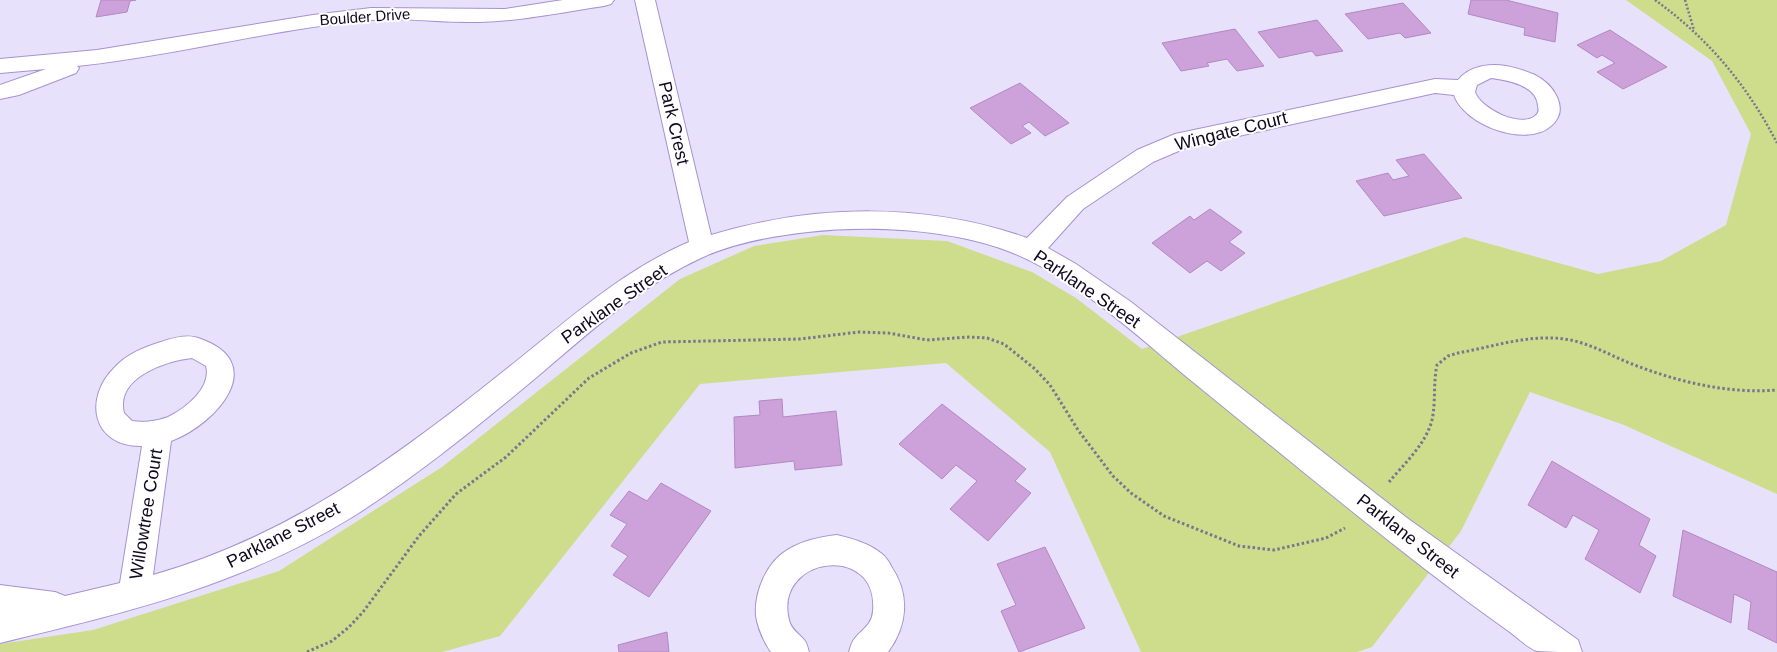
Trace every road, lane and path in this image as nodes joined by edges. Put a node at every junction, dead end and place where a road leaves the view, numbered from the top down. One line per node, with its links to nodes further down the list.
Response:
1 (604, 0): 6 (street, Boulder Drive)
2 (645, 0): 11 (street, Park Crest)
3 (1654, 0): 5 (path)
4 (1686, 0): 5 (path)
5 (1695, 30): 10 (path)
6 (97, 57): 7 (street, Boulder Drive); 9 (street, Boulder Drive)
7 (0, 66)
8 (1464, 88): 12 (street, Wingate Court)
9 (0, 92)
10 (1777, 143)
11 (702, 247): 12 (street, Parklane Street); 16 (street, Parklane Street)
12 (1031, 250): 15 (street, Parklane Street)
13 (1777, 390): 15 (path)
14 (158, 433): 16 (street, Willowtree Court)
15 (1369, 507): 20 (path); 23 (street, Parklane Street)
16 (134, 595): 18 (street, Parklane Street)
17 (0, 600): 18 (street, Parklane Street)
18 (71, 610): 19 (street, Parklane Street)
19 (0, 627)
20 (307, 652)
21 (793, 652): 22 (street)
22 (865, 652)
23 (1566, 652)

